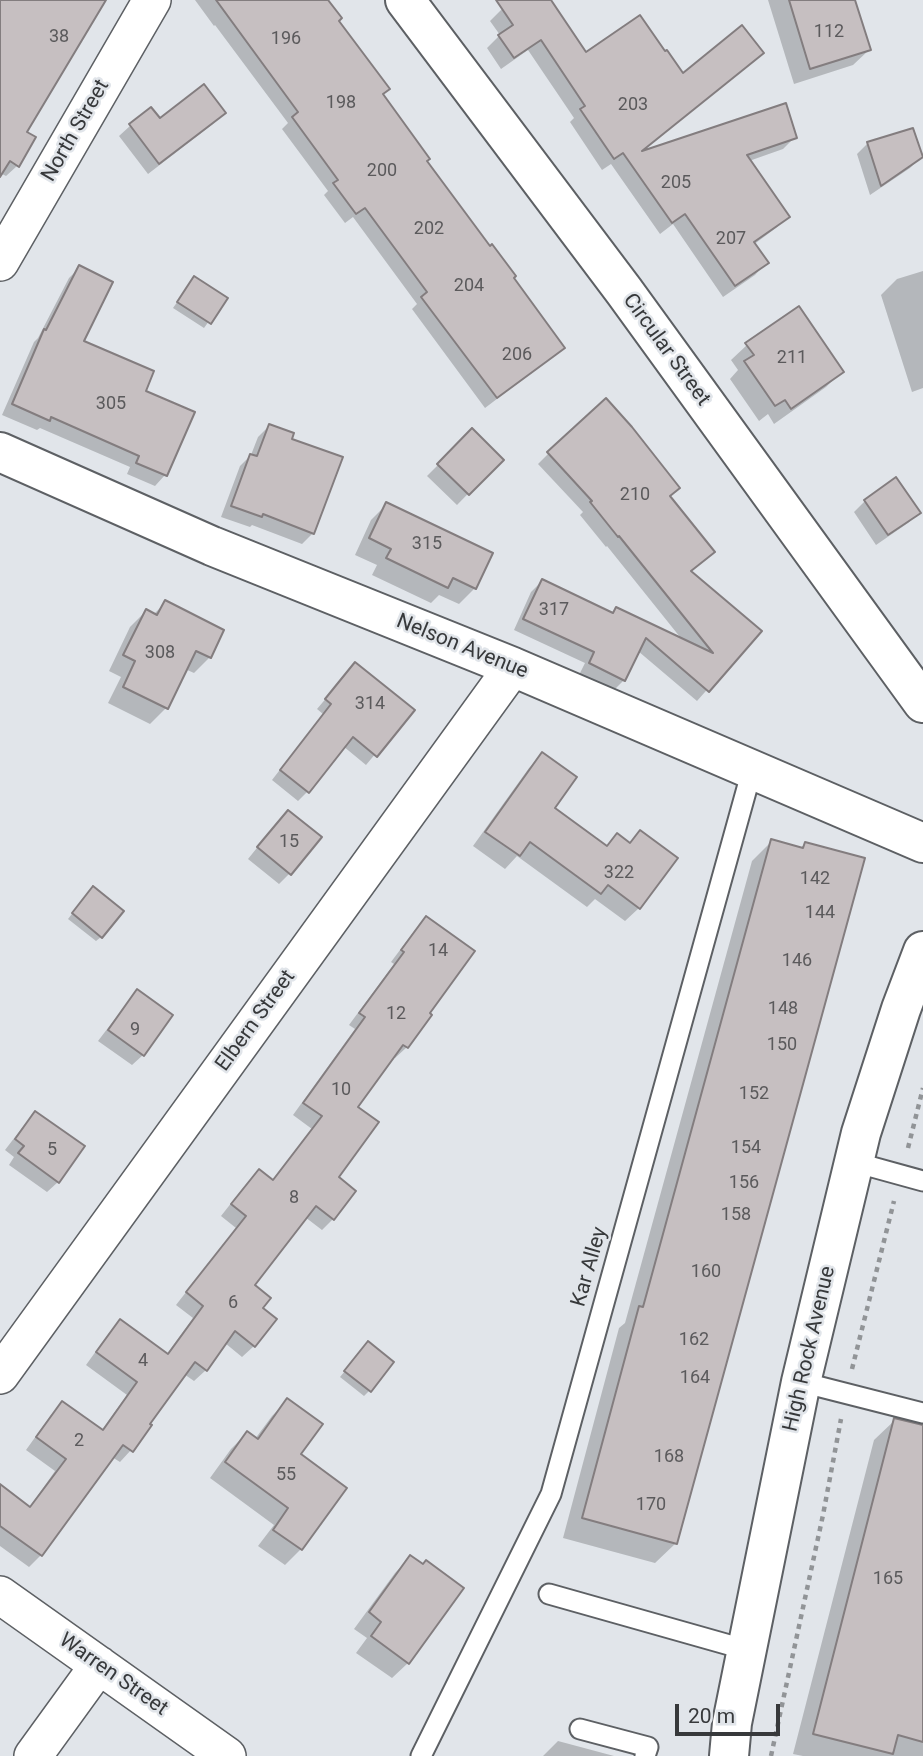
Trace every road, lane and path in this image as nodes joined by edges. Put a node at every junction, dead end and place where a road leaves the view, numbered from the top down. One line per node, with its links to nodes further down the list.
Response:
1 (405, 0): 6 (street, Circular Street)
2 (146, 3): 3 (street, North Street)
3 (0, 261)
4 (0, 452): 5 (street, Nelson Avenue)
5 (513, 667): 7 (street, Nelson Avenue); 12 (street, Elbern Street)
6 (923, 703)
7 (752, 770): 8 (street, Nelson Avenue); 22 (lane, Kar Alley)
8 (923, 844)
9 (923, 951): 10 (street, High Rock Avenue)
10 (854, 1162): 11 (lane); 13 (street, High Rock Avenue)
11 (923, 1181)
12 (0, 1375)
13 (800, 1382): 14 (lane); 17 (street, High Rock Avenue)
14 (923, 1413)
15 (549, 1594): 17 (lane)
16 (0, 1595): 18 (street, Warren Street)
17 (747, 1650): 24 (street, High Rock Avenue)
18 (99, 1665): 20 (street); 21 (street, Warren Street)
19 (580, 1728): 23 (lane)
20 (33, 1756)
21 (226, 1756)
22 (421, 1756)
23 (645, 1756)
24 (729, 1756)

